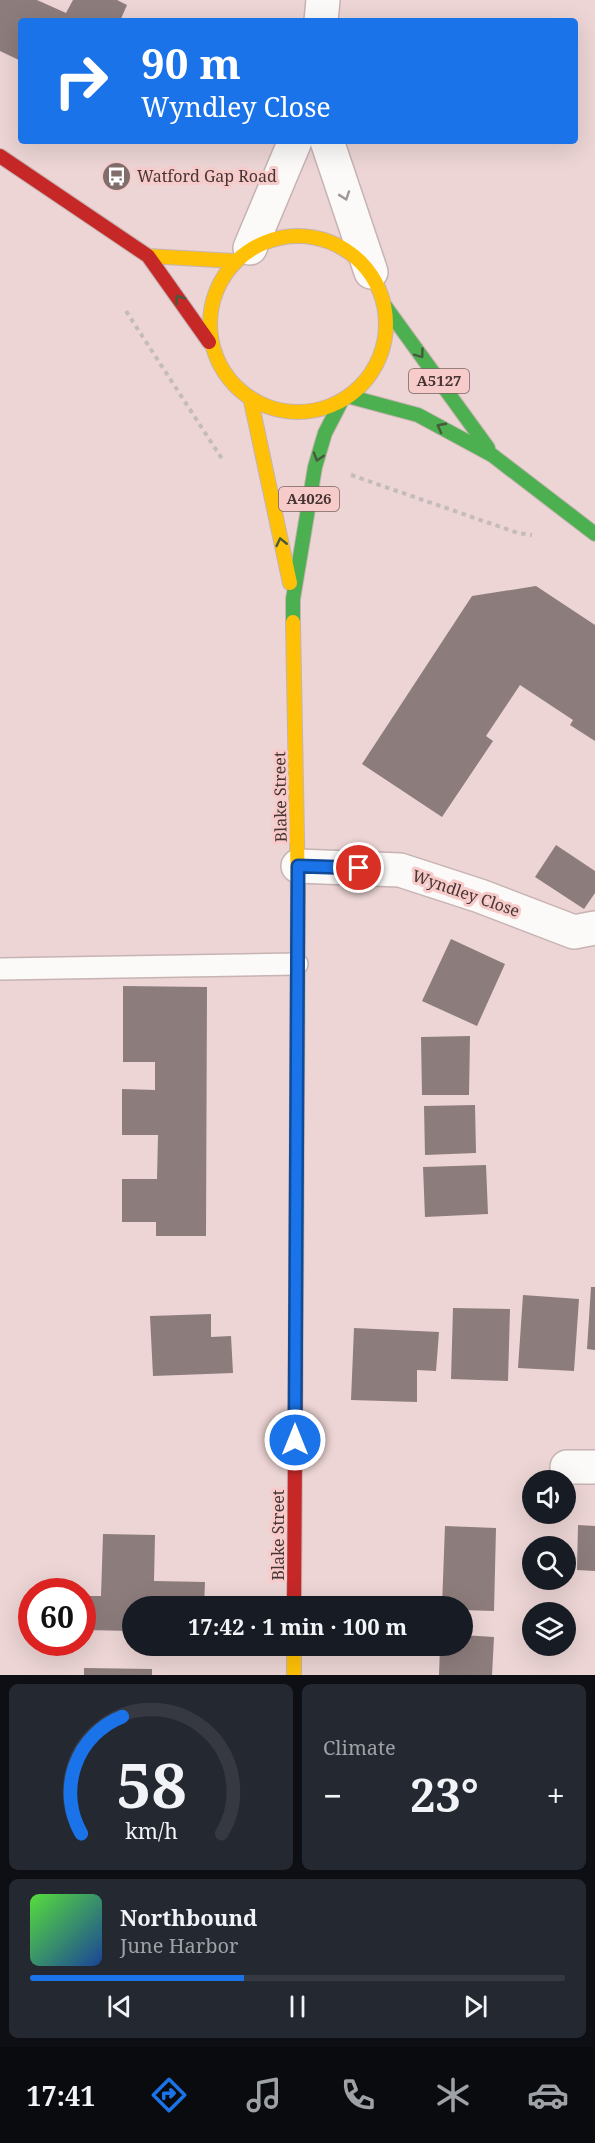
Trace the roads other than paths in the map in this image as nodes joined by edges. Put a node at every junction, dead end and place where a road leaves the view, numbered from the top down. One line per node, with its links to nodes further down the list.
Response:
1 (323, 0): 2 (street)
2 (321, 18)
3 (294, 144): 6 (street)
4 (328, 144): 8 (street, one-way to 8)
5 (0, 156): 7 (main road)
6 (242, 255): 7 (main road); 8 (main road); 10 (main road)
7 (148, 256): 10 (main road, one-way to 7)
8 (371, 272): 9 (main road)
9 (385, 306): 11 (main road); 13 (main road, A5127, one-way to 13)
10 (209, 342): 12 (main road)
11 (346, 400): 12 (main road); 13 (main road, A5127, one-way to 11); 15 (main road, Blake Street / A4026, one-way to 15)
12 (251, 401): 15 (main road, Blake Street / A4026, one-way to 12)
13 (492, 455): 14 (main road, A5127)
14 (595, 534)
15 (294, 599): 16 (main road, Blake Street / A4026)
16 (298, 866): 17 (street, Wyndley Close); 18 (main road, Blake Street / A4026)
17 (595, 928)
18 (297, 963): 19 (lane); 20 (main road, Blake Street / A4026)
19 (0, 969)
20 (294, 1596)
21 (294, 1656): 22 (main road)
22 (294, 1675)

